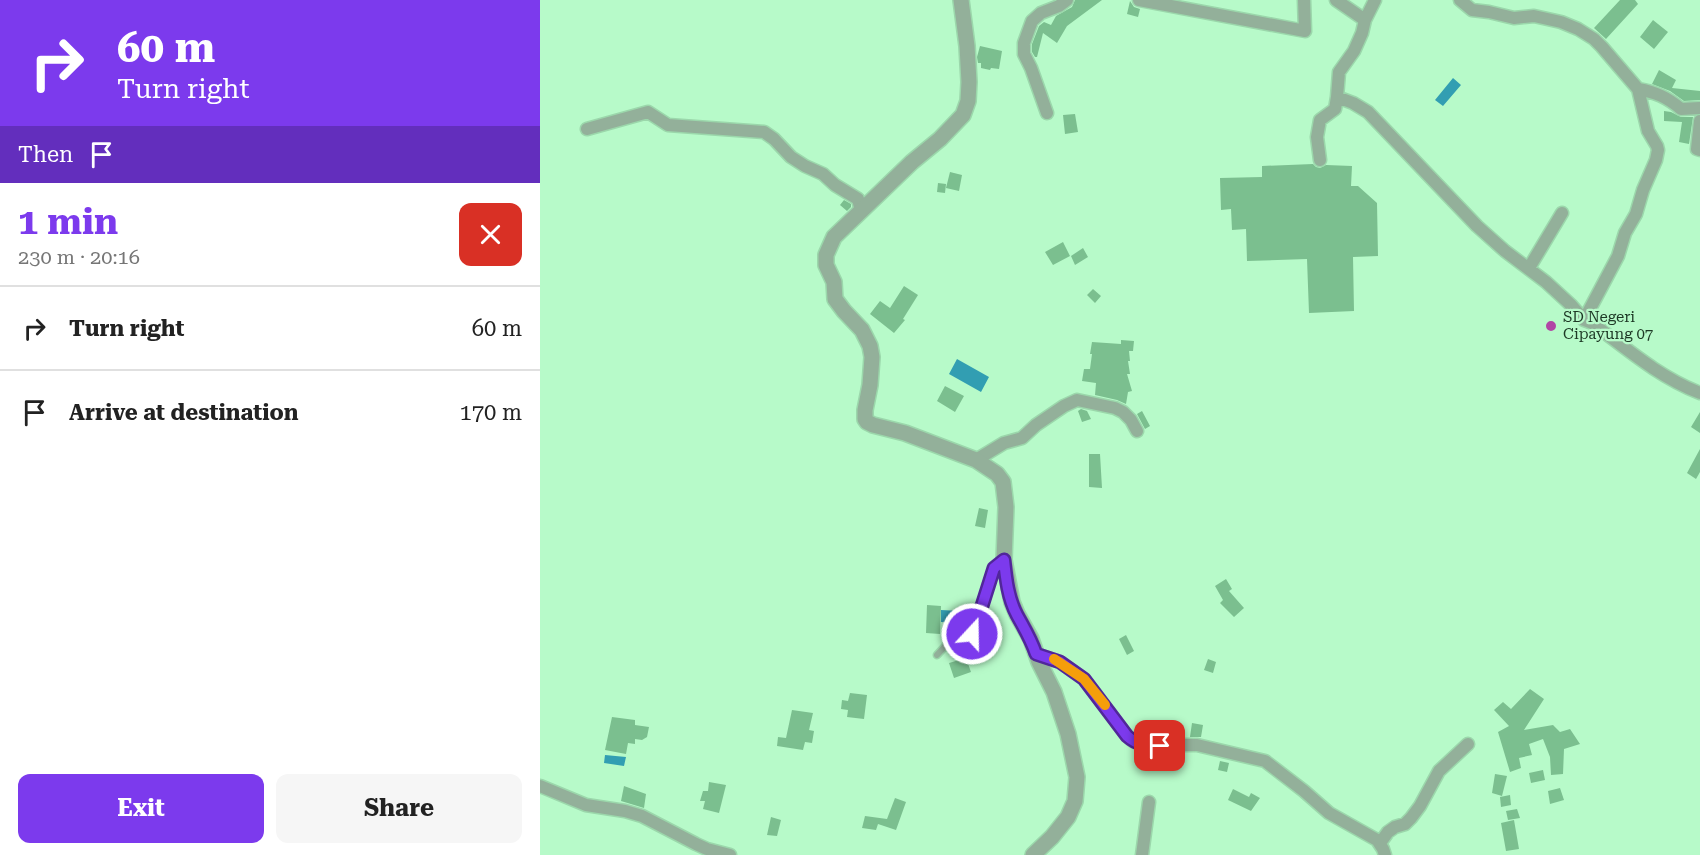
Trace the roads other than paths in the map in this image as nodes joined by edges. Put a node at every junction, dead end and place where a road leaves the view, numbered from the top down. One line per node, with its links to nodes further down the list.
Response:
1 (961, 0): 17 (street)
2 (1067, 0): 12 (street)
3 (1139, 0): 4 (street)
4 (1304, 0)
5 (1336, 0): 8 (street)
6 (1375, 0): 8 (street)
7 (1460, 0): 9 (street)
8 (1365, 20): 10 (street)
9 (1638, 89): 11 (street); 20 (street)
10 (1337, 98): 16 (street); 19 (street)
11 (1700, 108)
12 (1047, 113)
13 (1700, 121): 15 (street)
14 (587, 129): 17 (street)
15 (1700, 150)
16 (1320, 160)
17 (861, 211): 23 (street)
18 (1562, 213): 19 (street)
19 (1528, 268): 20 (street)
20 (1584, 320): 21 (street)
21 (1700, 393)
22 (1137, 431): 23 (street)
23 (976, 460): 24 (street)
24 (1004, 560): 25 (street); 26 (lane)
25 (1036, 654): 30 (street); 32 (street)
26 (937, 655)
27 (1468, 744): 30 (street)
28 (540, 786): 31 (street)
29 (1149, 802): 33 (street)
30 (1382, 849)
31 (730, 855)
32 (1033, 855)
33 (1142, 855)

